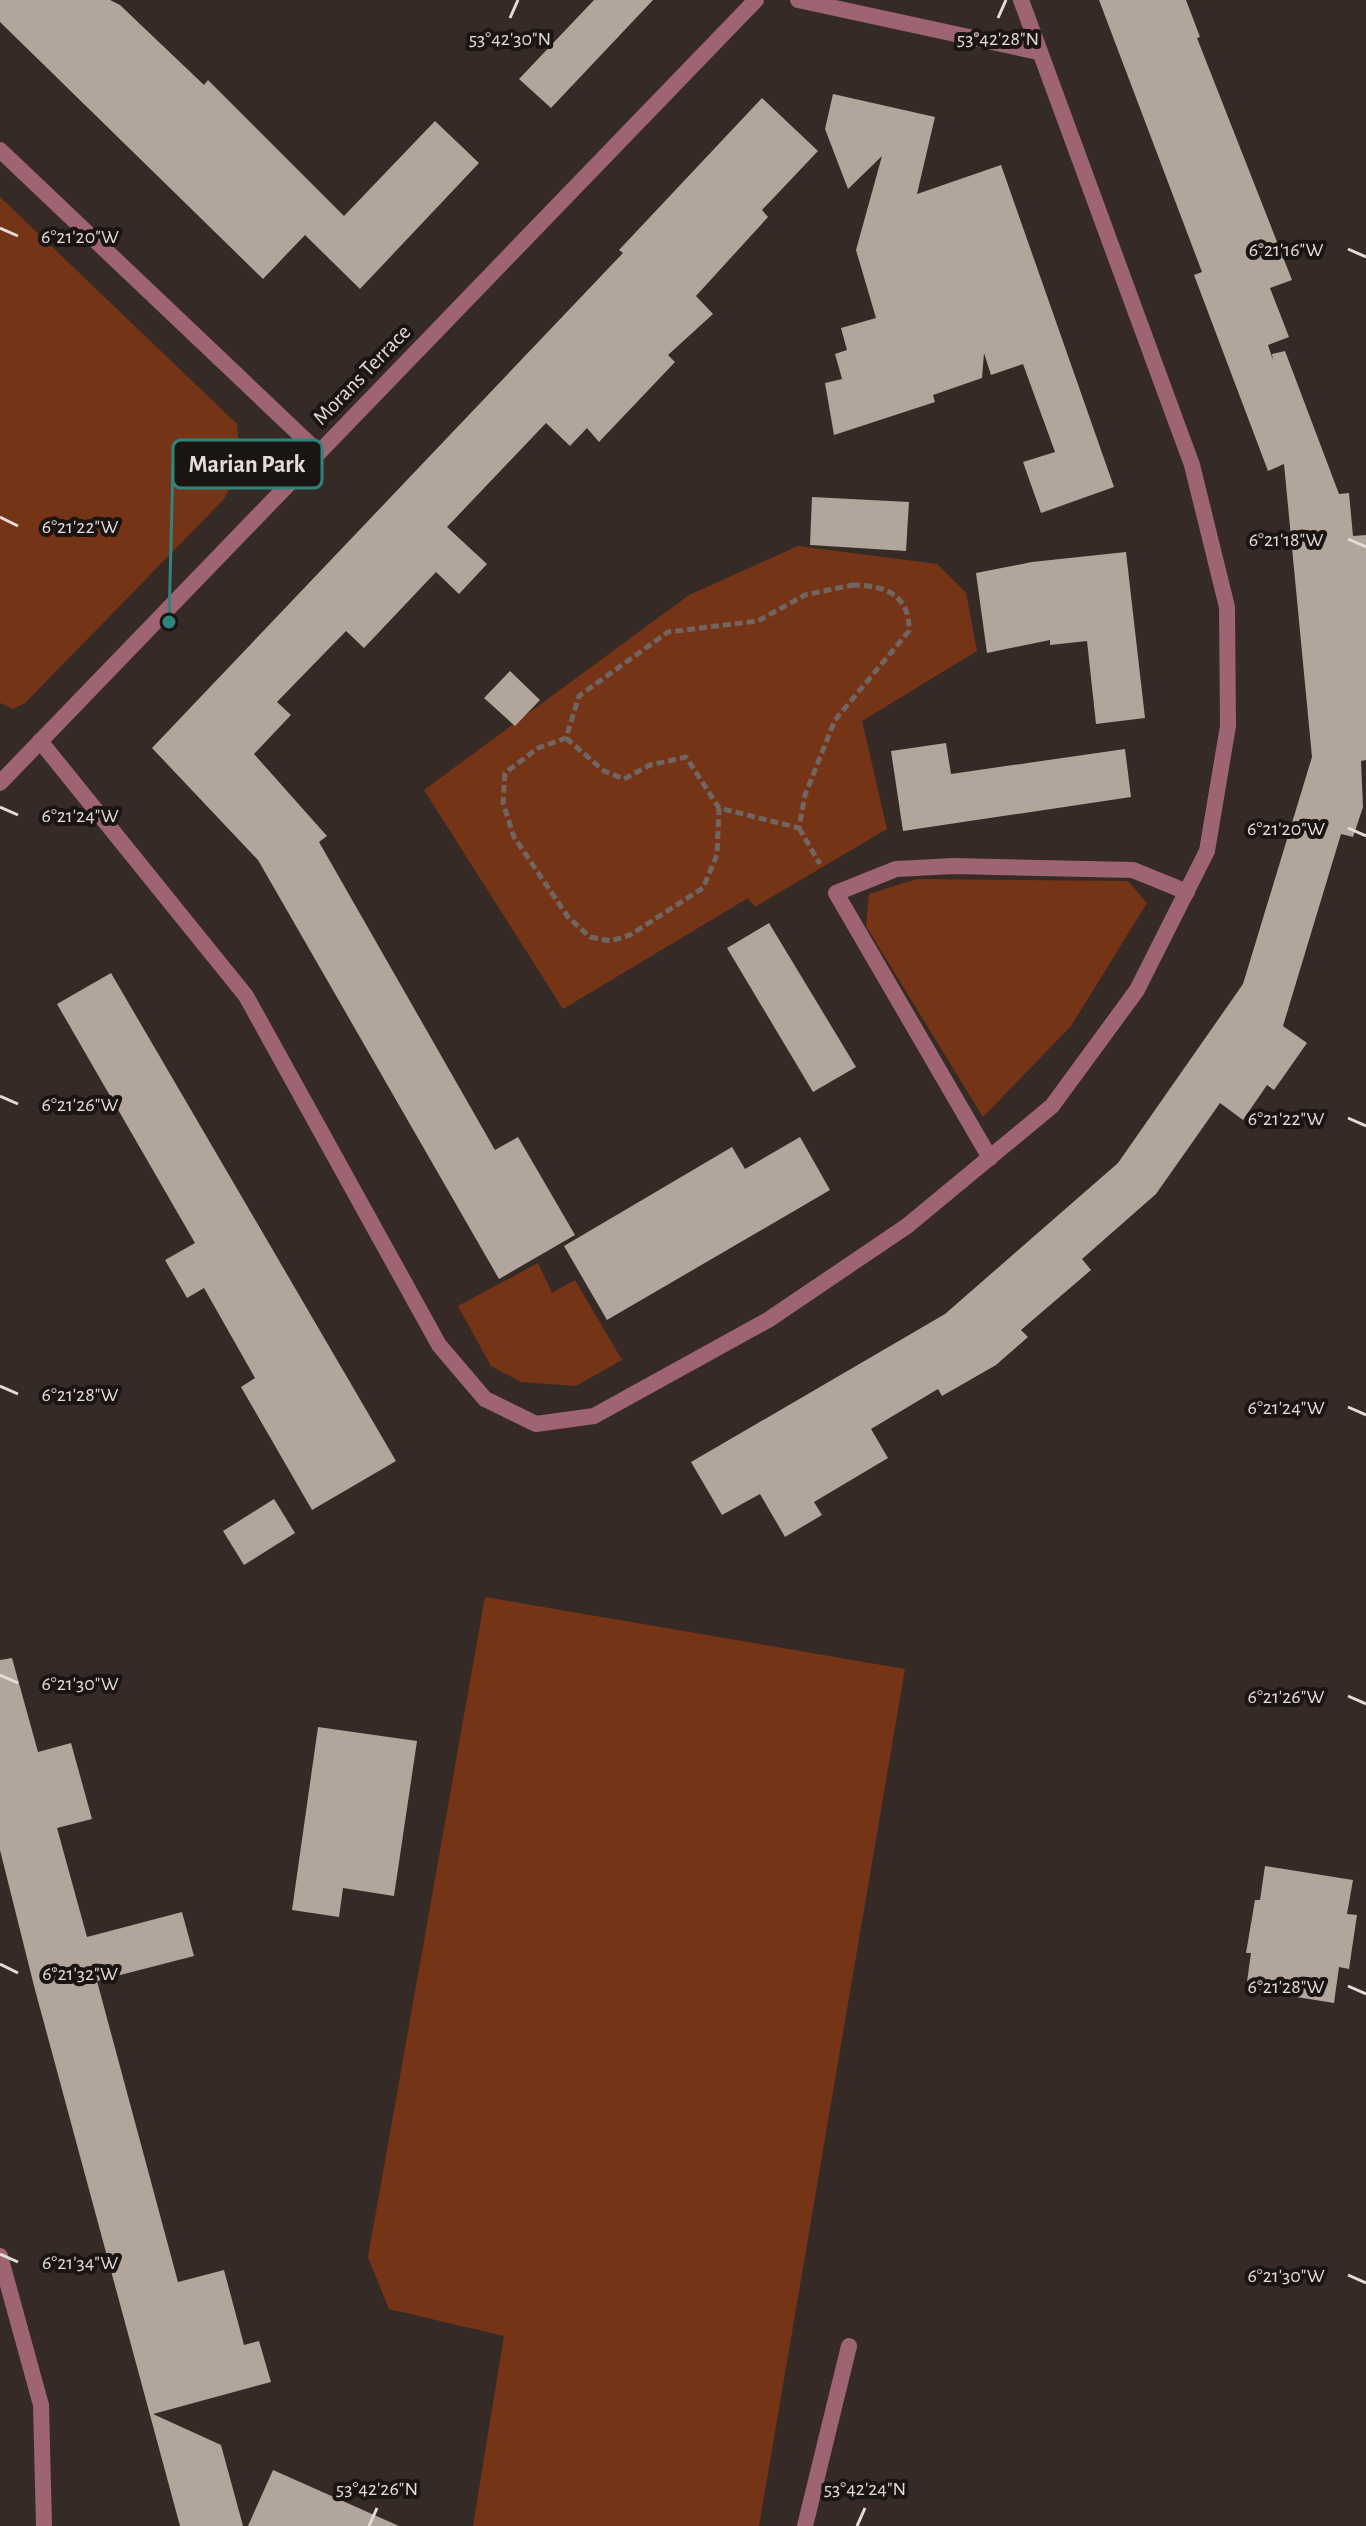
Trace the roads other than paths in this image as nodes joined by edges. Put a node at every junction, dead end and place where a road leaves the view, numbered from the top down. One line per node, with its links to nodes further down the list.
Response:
1 (756, 0): 6 (street, Morans Terrace)
2 (798, 0): 4 (street)
3 (1021, 0): 4 (street)
4 (1038, 52): 9 (street)
5 (0, 150): 6 (street)
6 (317, 451): 7 (street, Morans Terrace)
7 (40, 741): 8 (street, Morans Terrace); 10 (street)
8 (0, 783)
9 (1187, 892): 10 (street); 10 (street)
10 (990, 1158)
11 (0, 2256): 13 (street)
12 (849, 2346): 14 (street)
13 (44, 2526)
14 (805, 2526)

